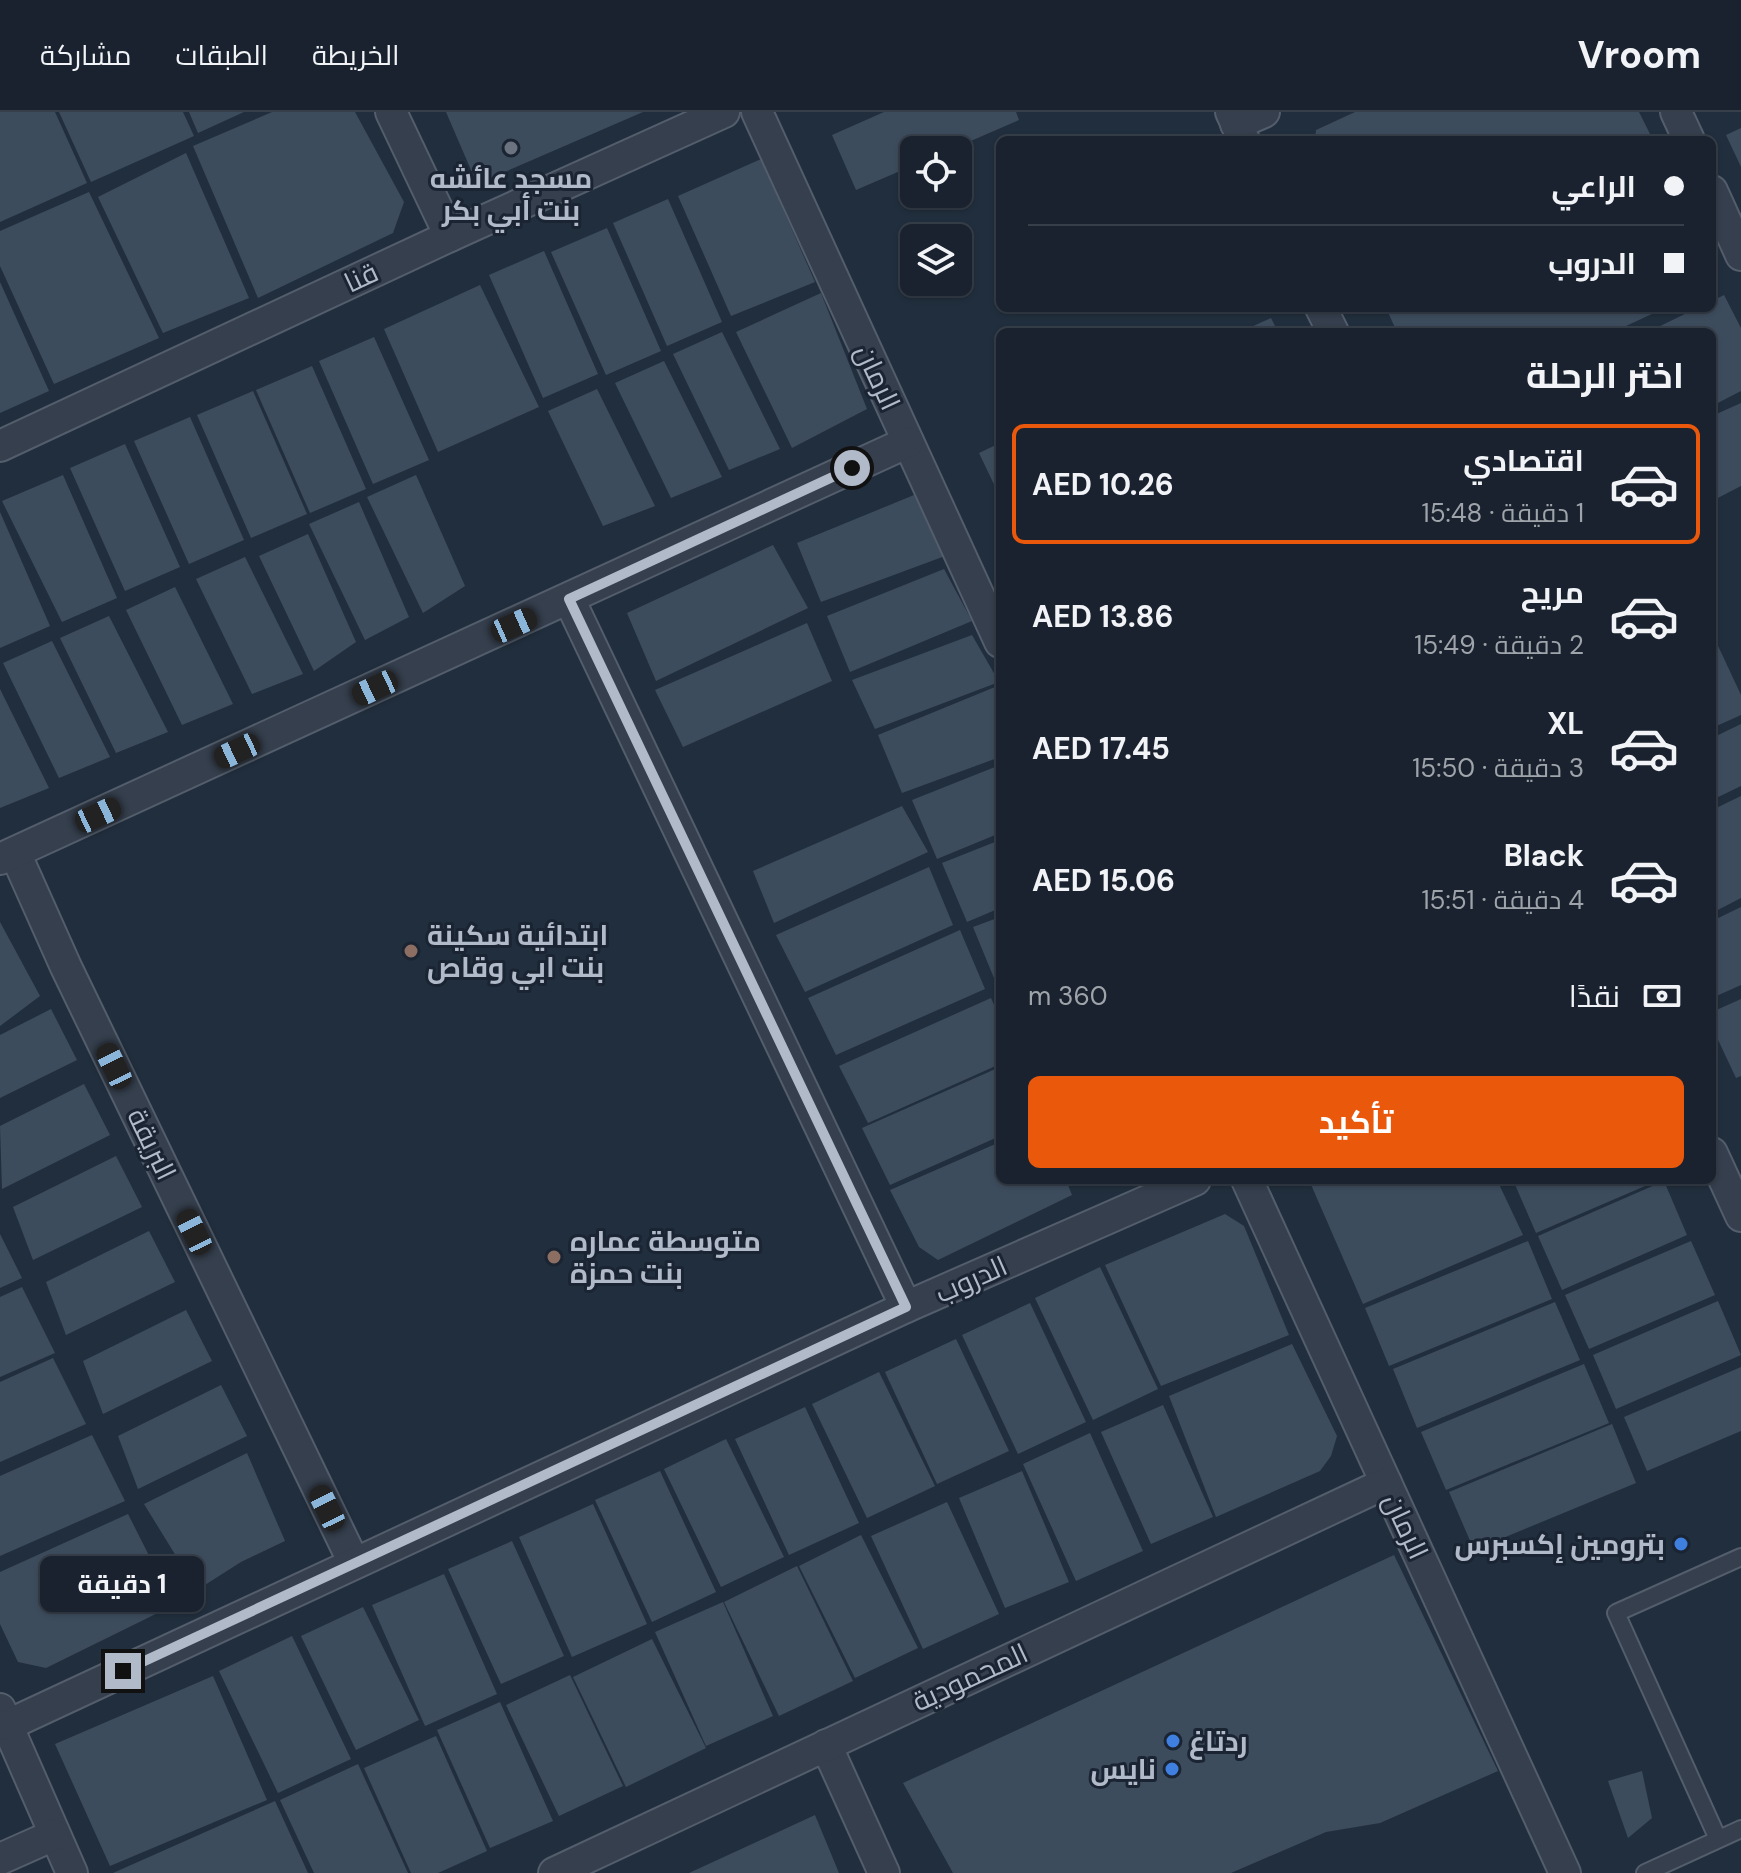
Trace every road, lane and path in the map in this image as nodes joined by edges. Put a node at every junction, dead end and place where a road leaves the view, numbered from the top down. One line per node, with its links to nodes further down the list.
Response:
1 (391, 112): 7 (street)
2 (724, 112): 7 (street, قنا)
3 (757, 112): 9 (street, الرمان)
4 (1676, 112): 5 (street)
5 (1687, 136)
6 (1716, 200): 8 (street)
7 (450, 236): 10 (street, قنا)
8 (1741, 255)
9 (908, 442): 11 (street); 12 (street, الرمان)
10 (0, 446)
11 (569, 599): 13 (street); 18 (street)
12 (996, 633)
13 (8, 856): 21 (street, البريقة)
14 (1716, 1162): 17 (street)
15 (1186, 1184): 18 (street, الدروب)
16 (1249, 1184): 19 (street, الرمان)
17 (1741, 1216)
18 (906, 1307): 21 (street, الدروب)
19 (1386, 1483): 23 (street, المحمودية); 31 (street, الرمان)
20 (1741, 1557): 26 (lane)
21 (354, 1563): 22 (street, الدروب)
22 (4, 1717): 25 (street)
23 (826, 1745): 29 (street, المحمودية); 30 (street)
24 (1741, 1829): 26 (lane)
25 (54, 1835): 27 (street); 28 (street)
26 (1718, 1839): 32 (lane)
27 (0, 1859)
28 (72, 1873)
29 (554, 1873)
30 (884, 1873)
31 (1565, 1873)
32 (1645, 1873)

